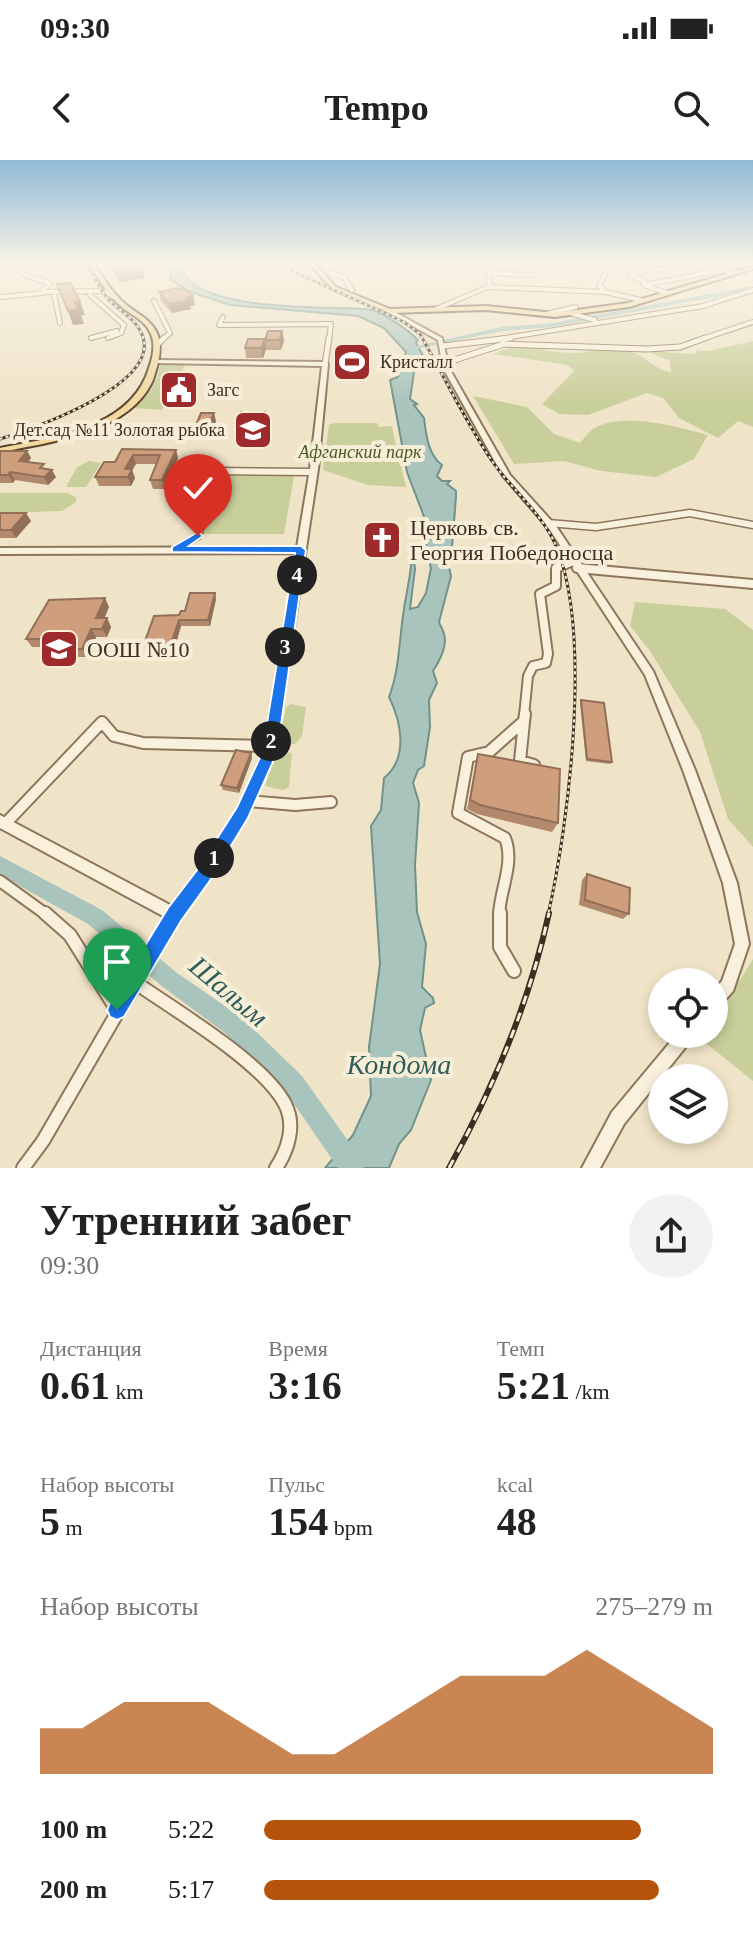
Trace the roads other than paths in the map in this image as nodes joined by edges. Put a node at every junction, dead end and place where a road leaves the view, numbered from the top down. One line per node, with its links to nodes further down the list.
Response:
1 (59, 311): 17 (street)
2 (108, 311): 15 (street)
3 (131, 311): 22 (main road)
4 (159, 311): 22 (street)
5 (389, 311): 12 (street)
6 (404, 311): 12 (street)
7 (522, 311): 10 (main road)
8 (581, 311): 10 (main road)
9 (670, 311): 13 (street)
10 (576, 312): 13 (street)
11 (223, 317): 25 (street)
12 (401, 317): 21 (street)
13 (604, 321): 21 (street)
14 (112, 322): 15 (street)
15 (121, 322): 18 (street)
16 (753, 322): 24 (street)
17 (60, 323)
18 (122, 331): 19 (street); 20 (street)
19 (91, 338)
20 (108, 338)
21 (442, 343): 24 (street)
22 (157, 345): 23 (main road)
23 (156, 361): 25 (street); 26 (main road)
24 (445, 363): 28 (street)
25 (325, 364): 27 (street)
26 (0, 450)
27 (313, 472): 30 (street); 31 (street)
28 (548, 523): 29 (street); 33 (street)
29 (753, 525)
30 (176, 549): 31 (street); 32 (street)
31 (301, 550): 36 (street)
32 (0, 551)
33 (575, 564): 34 (street); 35 (street); 45 (street)
34 (753, 584)
35 (524, 721): 37 (street); 43 (street)
36 (270, 746): 38 (street); 40 (street)
37 (547, 769)
38 (248, 801): 39 (street); 42 (street)
39 (331, 802)
40 (2, 823): 42 (street)
41 (0, 881): 46 (street)
42 (174, 915): 44 (street)
43 (514, 971)
44 (133, 981): 46 (street); 49 (street)
45 (728, 986)
46 (117, 1010): 48 (street)
47 (676, 1048): 50 (street)
48 (23, 1168)
49 (276, 1168)
50 (591, 1168)

